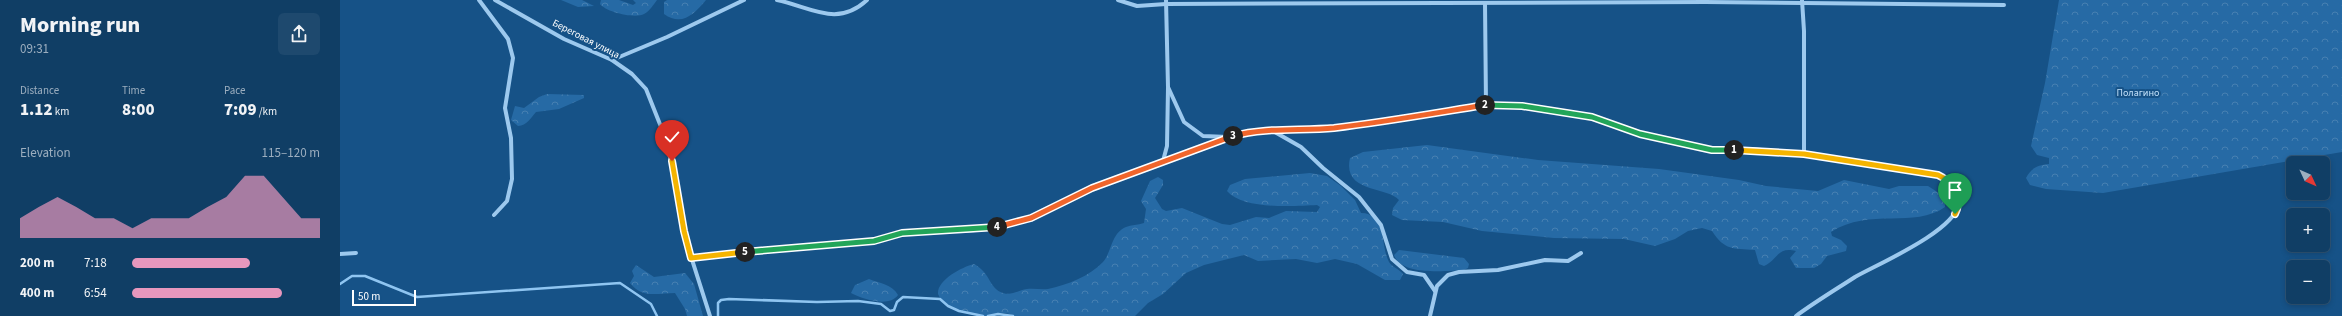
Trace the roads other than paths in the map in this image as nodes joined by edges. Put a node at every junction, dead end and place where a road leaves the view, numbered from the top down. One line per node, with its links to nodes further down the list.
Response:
1 (479, 0): 18 (street)
2 (495, 0): 11 (street, Береговая улица)
3 (744, 0): 11 (street)
4 (776, 0): 5 (street)
5 (867, 0)
6 (1118, 0): 7 (street)
7 (1166, 2): 9 (street); 12 (street)
8 (1801, 2): 9 (street); 10 (street); 16 (street)
9 (1484, 3): 13 (street)
10 (2004, 5)
11 (612, 60): 22 (street, Береговая улица)
12 (1168, 87): 15 (street); 17 (street)
13 (1486, 105): 14 (street); 16 (street)
14 (1272, 130): 15 (street); 23 (street)
15 (1228, 137): 17 (street)
16 (1804, 154): 26 (street)
17 (1163, 161): 22 (street)
18 (494, 215)
19 (356, 252): 21 (street)
20 (1581, 253): 23 (street)
21 (340, 254)
22 (691, 258): 24 (street, Береговая улица)
23 (1435, 291): 25 (street)
24 (710, 316)
25 (1430, 316)
26 (1796, 316)

